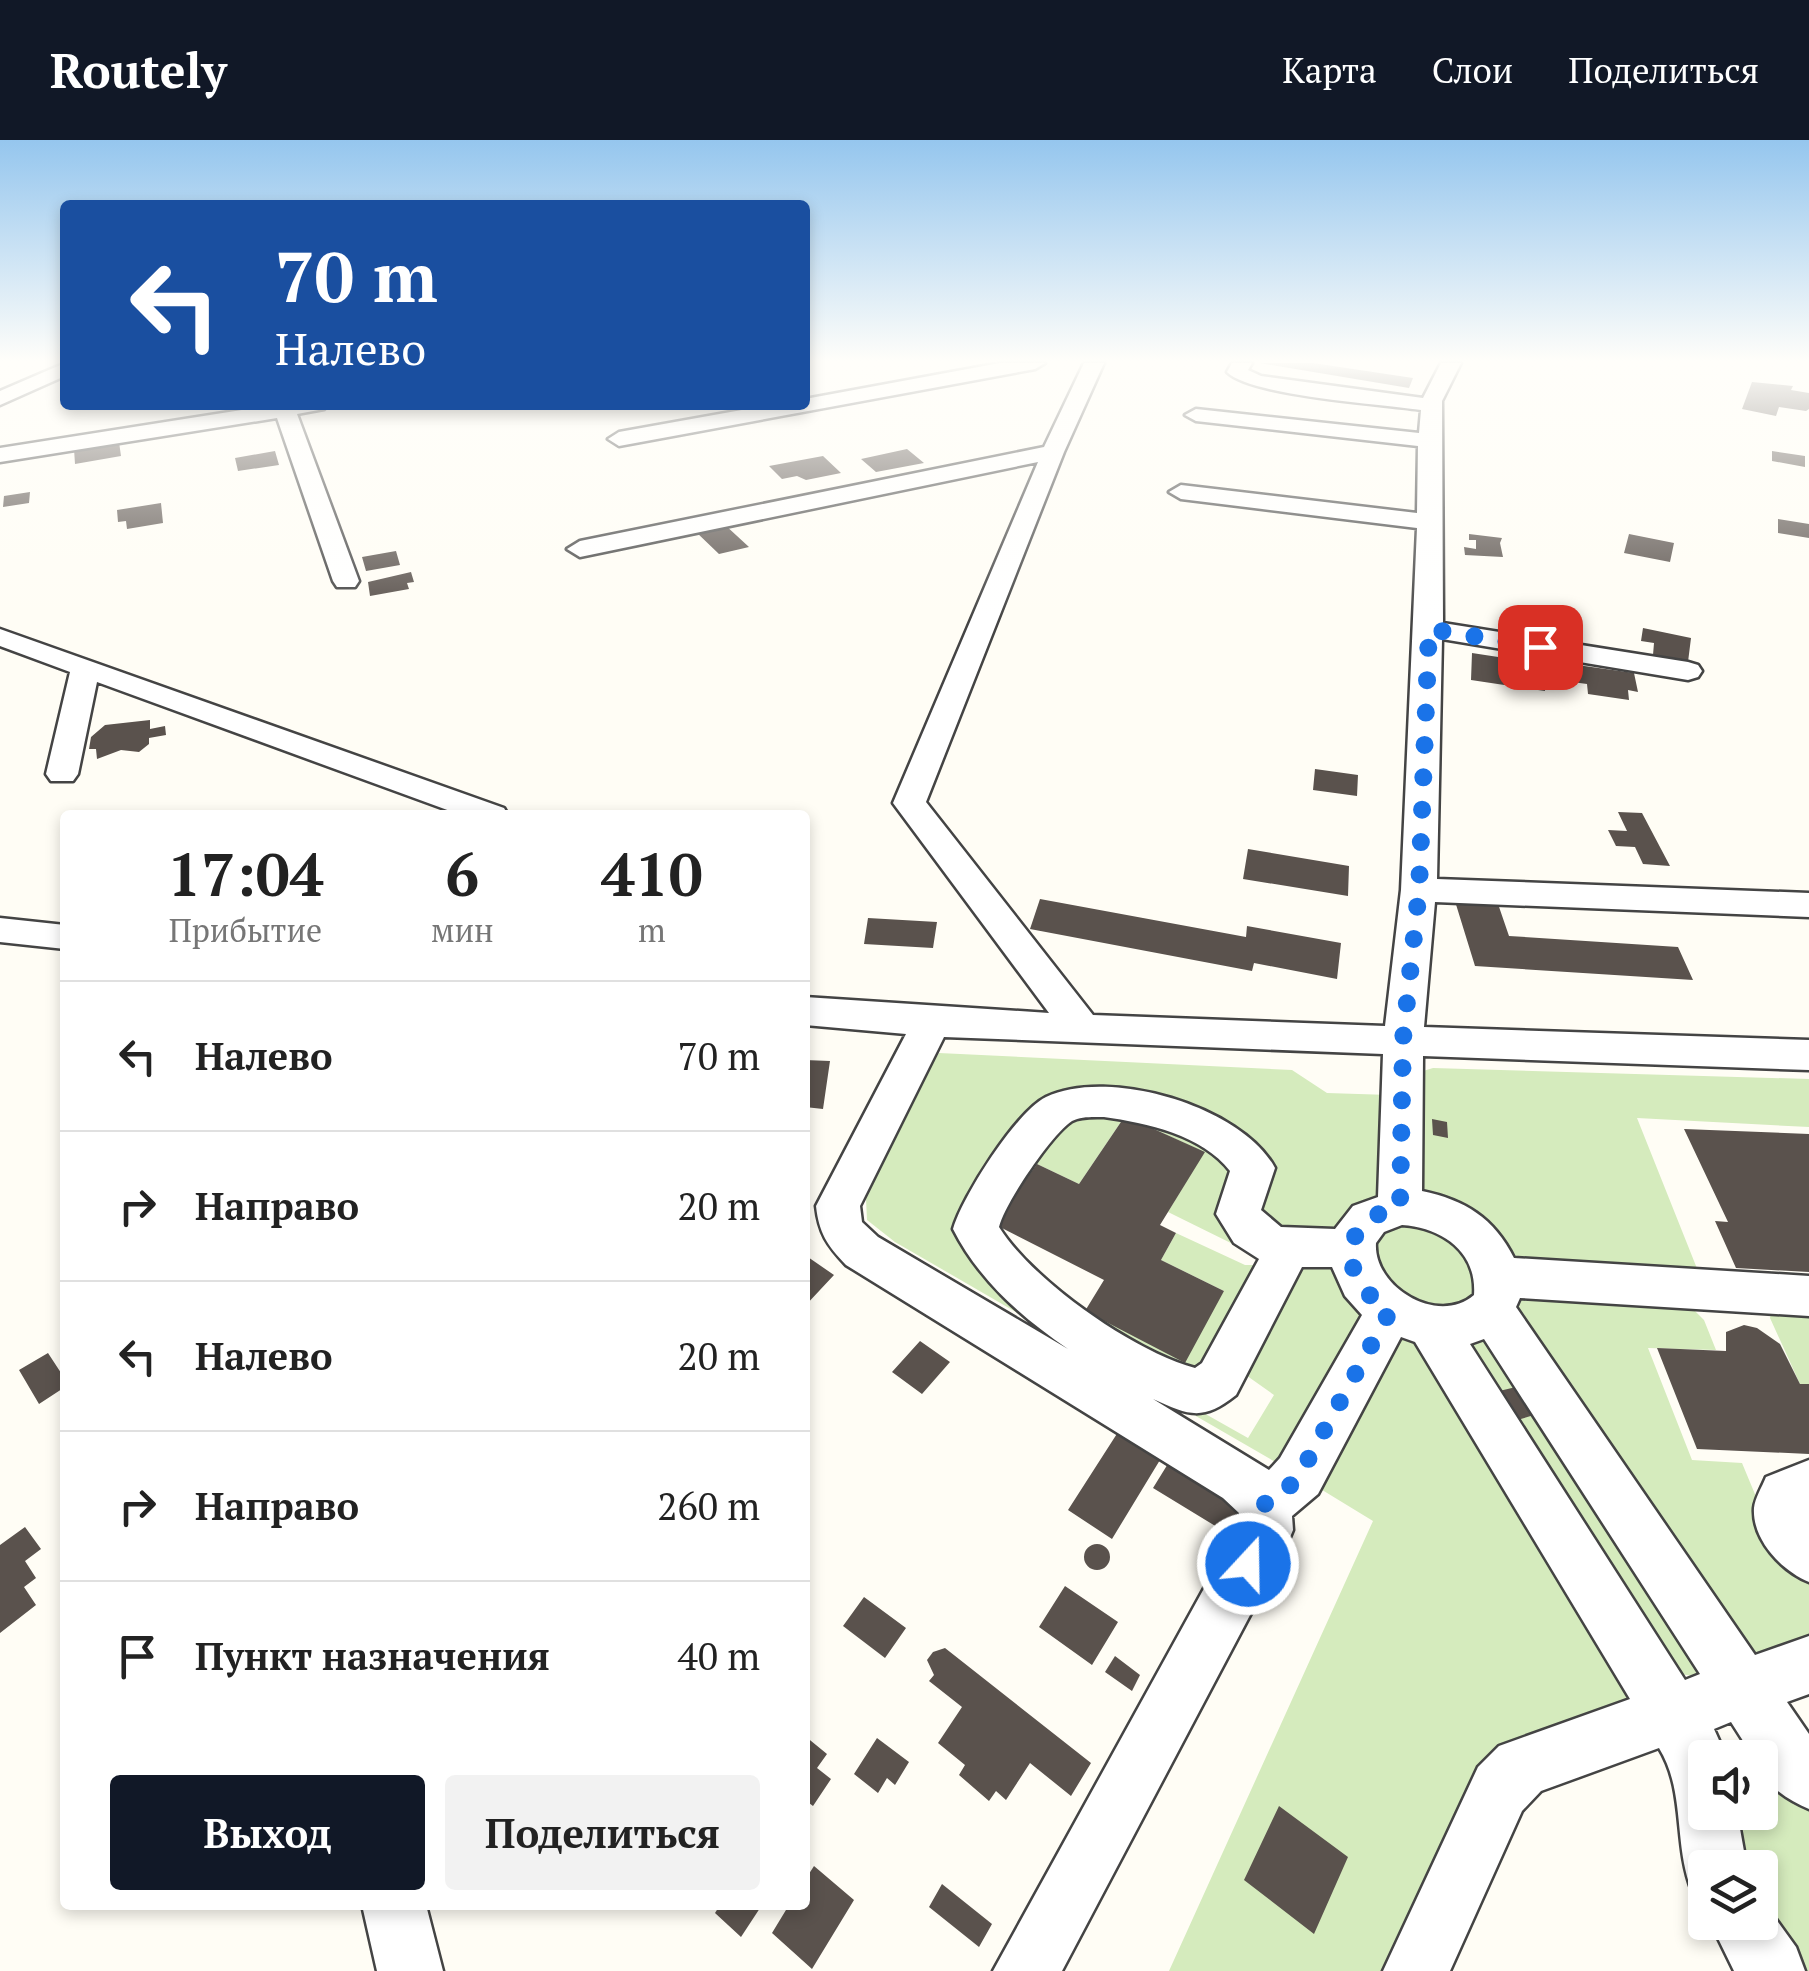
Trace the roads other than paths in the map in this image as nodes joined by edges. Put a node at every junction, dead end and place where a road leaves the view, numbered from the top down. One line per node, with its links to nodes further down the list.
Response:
1 (34, 448): 6 (street)
2 (299, 448): 10 (street)
3 (1055, 448): 5 (street)
4 (1429, 448): 8 (street)
5 (1053, 452): 9 (street); 23 (street)
6 (0, 454)
7 (1181, 492): 8 (street)
8 (1429, 522): 11 (street)
9 (580, 549)
10 (346, 580)
11 (1429, 629): 14 (street); 17 (street)
12 (0, 637): 13 (street)
13 (85, 669): 15 (street); 16 (street)
14 (1688, 671)
15 (62, 774)
16 (478, 810)
17 (1419, 890): 18 (street); 24 (street)
18 (1809, 906)
19 (0, 930): 20 (street)
20 (60, 936)
21 (810, 1011): 22 (street)
22 (932, 1022): 23 (street); 33 (street)
23 (1082, 1029): 24 (street)
24 (1403, 1039): 25 (street); 26 (street)
25 (1809, 1054)
26 (1400, 1207): 27 (street); 29 (street)
27 (1350, 1250): 28 (street); 31 (street)
28 (1287, 1251): 28 (street)
29 (1495, 1293): 30 (street); 31 (street); 36 (street)
30 (1809, 1296)
31 (1411, 1319): 33 (street); 37 (street)
32 (1809, 1485): 34 (street)
33 (1265, 1502): 43 (street)
34 (1809, 1554)
35 (1809, 1665): 36 (street)
36 (1744, 1688): 37 (street); 39 (street)
37 (1672, 1714): 38 (street); 44 (street)
38 (1688, 1742)
39 (1809, 1778)
40 (395, 1910): 42 (street)
41 (1753, 1940): 45 (street)
42 (410, 1971)
43 (1026, 1971)
44 (1416, 1971)
45 (1772, 1971)

